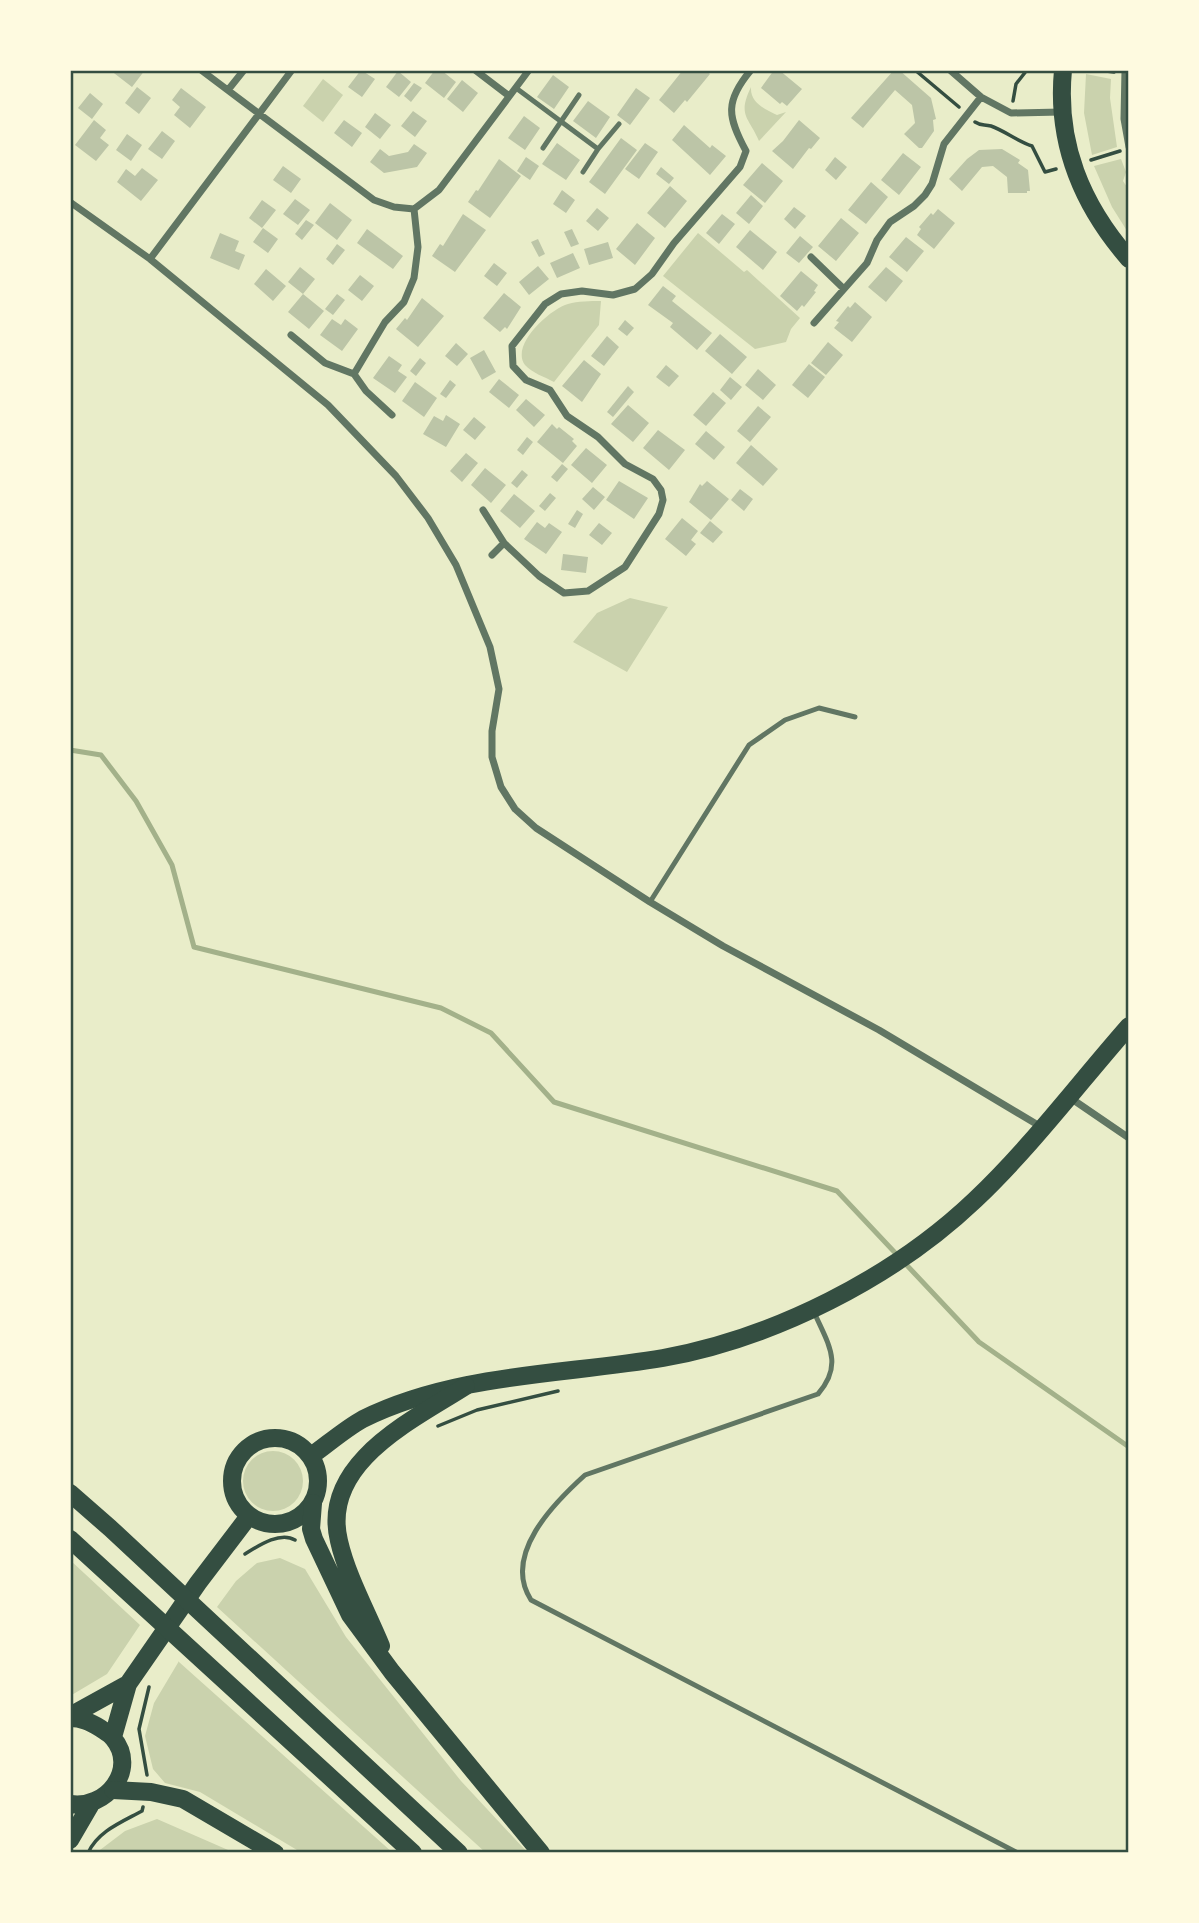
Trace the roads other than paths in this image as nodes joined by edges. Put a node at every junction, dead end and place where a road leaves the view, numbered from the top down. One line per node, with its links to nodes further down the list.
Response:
1 (201, 70): 11 (street)
2 (244, 70): 11 (street)
3 (292, 70): 16 (street)
4 (475, 70): 13 (street)
5 (529, 70): 10 (street)
6 (751, 70): 34 (street)
7 (950, 70): 14 (street)
8 (1063, 70): 15 (main road)
9 (1125, 70): 20 (street)
10 (516, 88): 13 (street); 17 (lane)
11 (228, 90): 16 (street)
12 (579, 95): 17 (lane)
13 (509, 96): 24 (street)
14 (981, 97): 15 (street); 28 (street)
15 (1061, 112): 26 (main road)
16 (259, 113): 24 (street); 27 (street)
17 (560, 121): 19 (lane); 21 (lane)
18 (619, 124): 21 (lane)
19 (543, 148)
20 (1129, 148)
21 (598, 149): 22 (lane)
22 (583, 172)
23 (70, 202): 27 (street)
24 (414, 209): 31 (street)
25 (811, 257): 28 (street)
26 (1129, 258)
27 (150, 259): 37 (street)
28 (844, 289): 29 (street)
29 (814, 323)
30 (290, 335): 31 (street)
31 (354, 374): 32 (street)
32 (392, 415)
33 (483, 510): 34 (street)
34 (504, 542): 35 (street)
35 (492, 555)
36 (856, 718): 37 (lane)
37 (650, 902): 40 (street)
38 (1129, 1026): 39 (main road)
39 (1068, 1096): 40 (main road); 41 (street)
40 (1043, 1128): 42 (main road)
41 (1129, 1138)
42 (813, 1309): 43 (main road); 61 (lane)
43 (466, 1386): 44 (main road); 49 (main road)
44 (312, 1456): 46 (main road); 47 (main road)
45 (70, 1493): 59 (main road)
46 (313, 1503): 47 (main road); 49 (main road)
47 (249, 1516): 50 (main road)
48 (70, 1539): 58 (main road)
49 (392, 1672): 60 (main road)
50 (128, 1684): 51 (main road); 52 (main road)
51 (70, 1717): 52 (main road)
52 (113, 1737): 53 (main road)
53 (113, 1790): 55 (main road); 57 (main road)
54 (70, 1804): 55 (main road)
55 (91, 1804): 56 (main road)
56 (70, 1840)
57 (275, 1853)
58 (413, 1853)
59 (459, 1853)
60 (541, 1853)
61 (1018, 1853)

